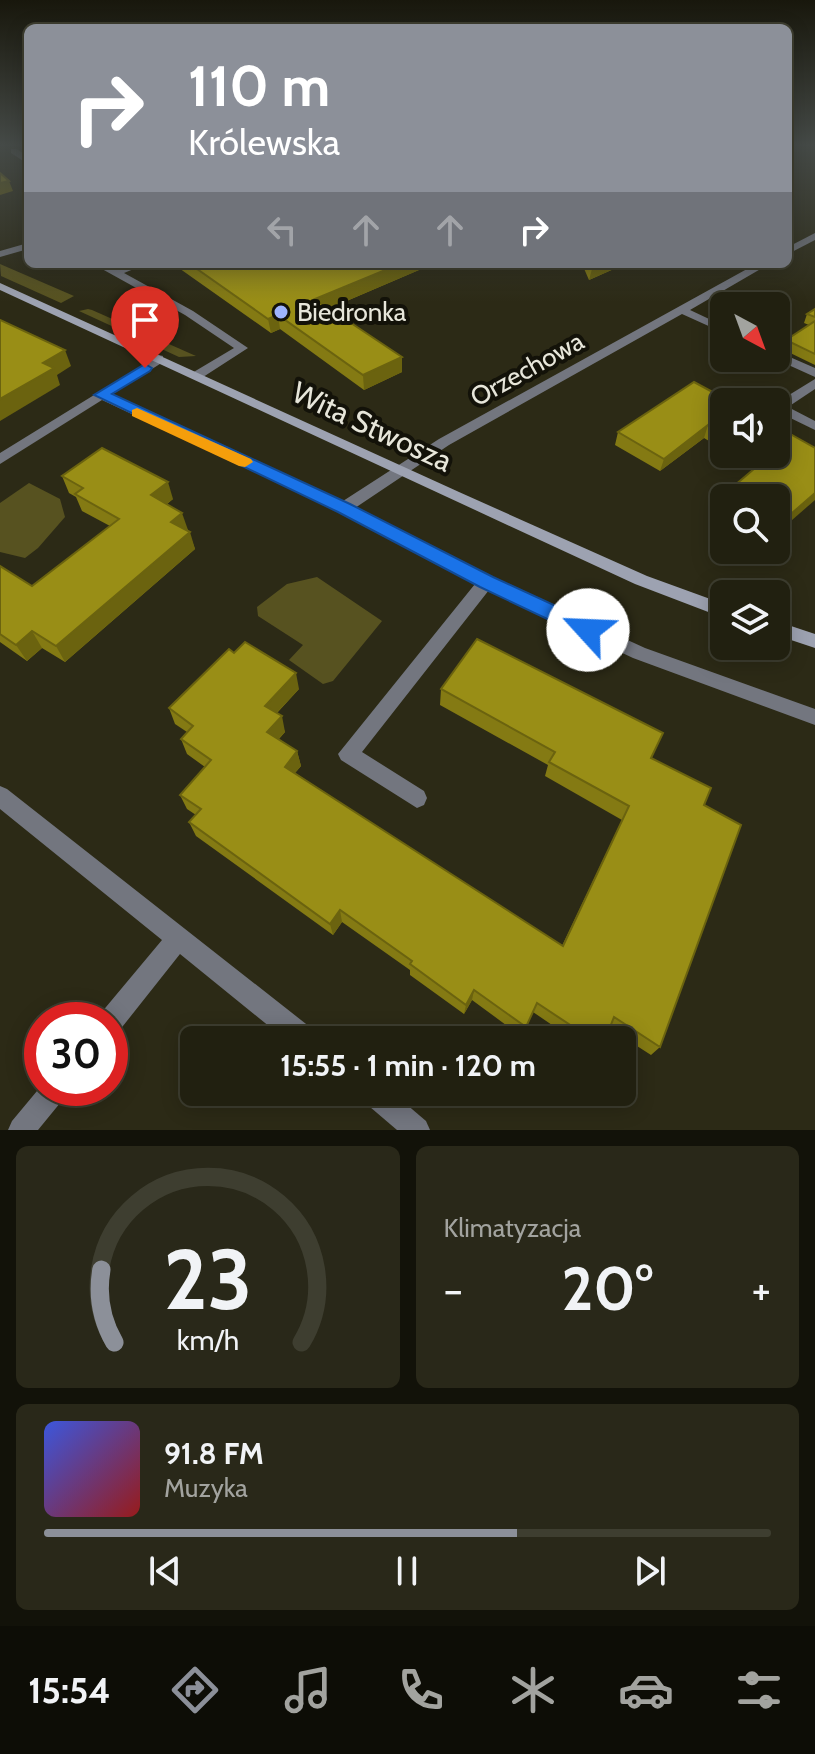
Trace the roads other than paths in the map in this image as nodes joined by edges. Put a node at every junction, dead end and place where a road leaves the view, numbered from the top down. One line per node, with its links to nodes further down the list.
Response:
1 (815, 236): 3 (street)
2 (24, 247): 5 (street)
3 (792, 249): 4 (street)
4 (815, 253)
5 (0, 254)
6 (106, 268): 9 (street)
7 (129, 268): 9 (street)
8 (757, 268): 11 (street, Orzechowa)
9 (115, 273): 16 (street)
10 (0, 286): 13 (street, Wita Stwosza)
11 (680, 309): 12 (street); 21 (street, Orzechowa)
12 (710, 323)
13 (159, 359): 16 (street, Wita Stwosza); 18 (street)
14 (790, 361): 15 (street)
15 (815, 373)
16 (196, 376): 21 (street, Wita Stwosza)
17 (815, 383): 19 (street)
18 (101, 395): 20 (street); 22 (street)
19 (815, 426)
20 (0, 459)
21 (398, 471): 22 (street, Orzechowa); 24 (street, Wita Stwosza)
22 (344, 508): 23 (street)
23 (486, 582): 27 (street); 29 (street)
24 (710, 606)
25 (790, 633): 26 (street)
26 (815, 641)
27 (815, 717)
28 (0, 796): 30 (street)
29 (417, 798)
30 (177, 940): 31 (street); 32 (street)
31 (126, 1002)
32 (288, 1026)
33 (41, 1106): 35 (street)
34 (389, 1106): 36 (street)
35 (21, 1130)
36 (417, 1130)

